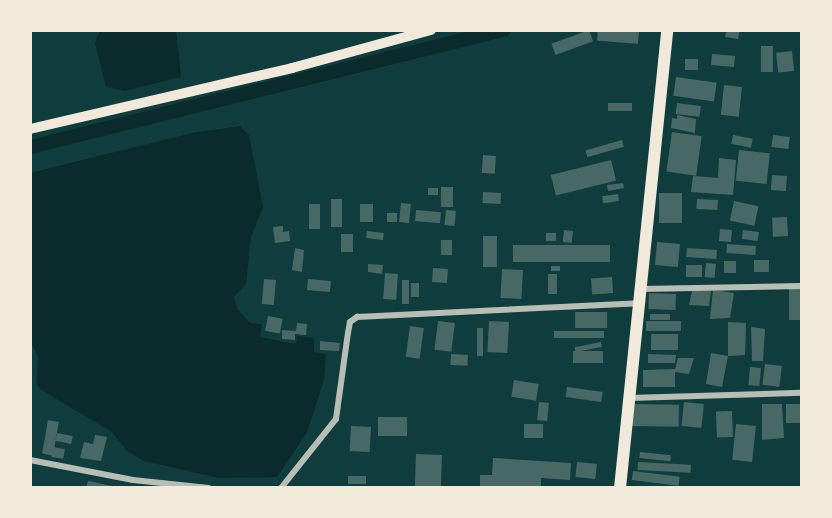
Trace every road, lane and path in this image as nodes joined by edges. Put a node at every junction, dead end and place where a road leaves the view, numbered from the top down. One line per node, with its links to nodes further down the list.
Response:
1 (431, 30): 3 (main road)
2 (667, 30): 5 (main road)
3 (30, 129)
4 (802, 286): 5 (street)
5 (641, 289): 6 (main road)
6 (639, 303): 8 (main road); 11 (street)
7 (802, 393): 8 (street)
8 (627, 398): 12 (main road)
9 (30, 460): 10 (street)
10 (209, 488)
11 (281, 488)
12 (620, 488)

